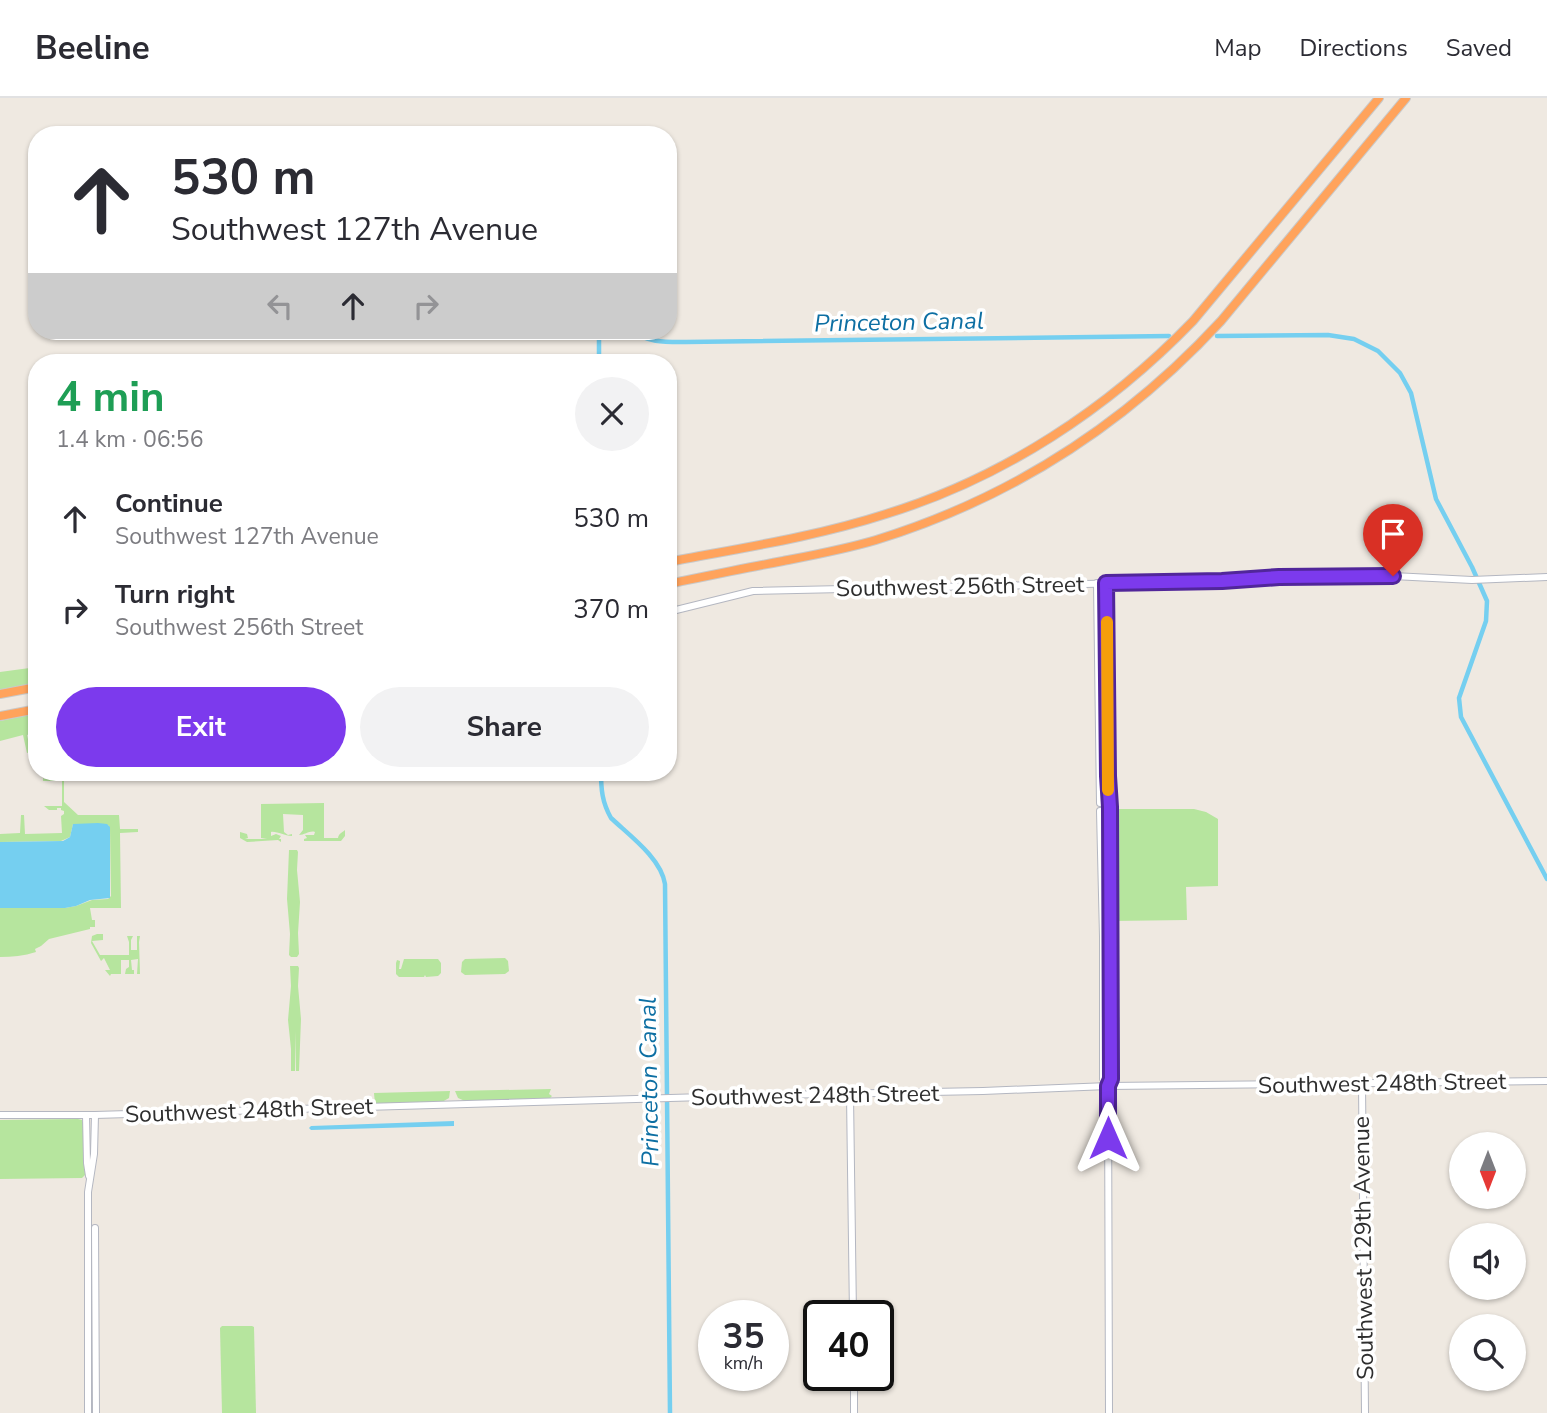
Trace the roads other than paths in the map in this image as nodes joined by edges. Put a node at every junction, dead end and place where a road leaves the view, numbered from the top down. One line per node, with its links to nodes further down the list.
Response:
1 (1379, 98): 3 (highway)
2 (1406, 98): 5 (highway)
3 (677, 560)
4 (1547, 577): 7 (street, Southwest 256th Street)
5 (677, 581)
6 (1097, 583): 7 (street, Southwest 256th Street); 8 (street, Southwest 256th Street); 13 (street)
7 (1106, 583): 14 (street)
8 (677, 610)
9 (28, 689): 10 (highway)
10 (0, 694)
11 (28, 710): 12 (highway)
12 (0, 717)
13 (1100, 807): 14 (street); 15 (street)
14 (1109, 807): 16 (street)
15 (1101, 872): 16 (street); 19 (street)
16 (1110, 872): 19 (street)
17 (1547, 1081): 18 (street, Southwest 248th Street)
18 (1362, 1083): 19 (street, Southwest 248th Street); 33 (street, Southwest 129th Avenue)
19 (1108, 1086): 20 (street, Southwest 248th Street); 32 (street)
20 (850, 1095): 23 (street, Southwest 248th Street); 27 (street)
21 (0, 1115): 22 (street, Southwest 248th Street)
22 (86, 1115): 23 (street, Southwest 248th Street); 24 (street)
23 (95, 1115): 24 (street)
24 (89, 1179): 26 (street)
25 (95, 1228): 26 (street)
26 (91, 1276): 29 (street); 30 (street)
27 (853, 1300)
28 (854, 1391): 31 (street)
29 (88, 1413)
30 (96, 1413)
31 (854, 1413)
32 (1109, 1413)
33 (1365, 1413)

